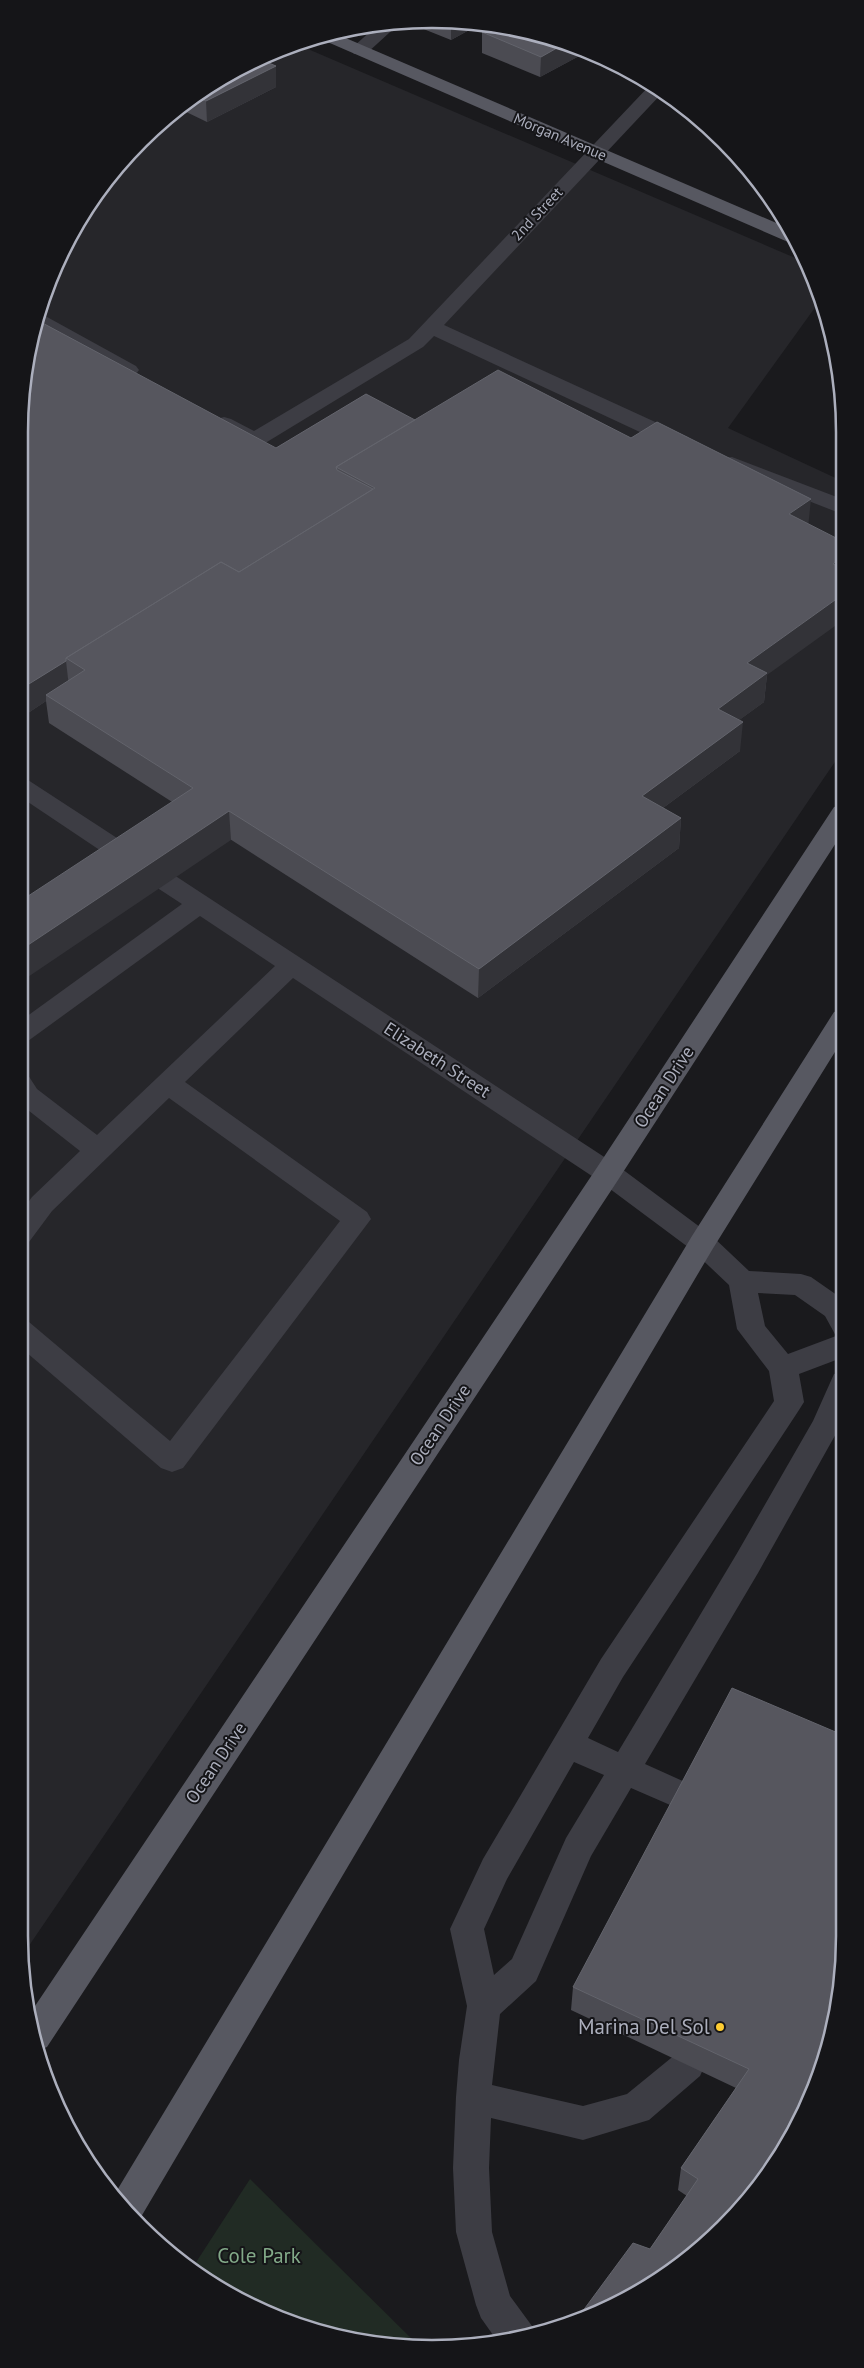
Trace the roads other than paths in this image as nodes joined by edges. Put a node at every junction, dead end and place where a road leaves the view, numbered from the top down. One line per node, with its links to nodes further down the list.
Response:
1 (382, 31): 3 (street)
2 (334, 39): 3 (main road, Morgan Avenue)
3 (360, 50): 5 (main road, Morgan Avenue)
4 (652, 93): 5 (street, 2nd Street)
5 (595, 152): 6 (main road, Morgan Avenue); 8 (street, 2nd Street)
6 (784, 233)
7 (43, 322): 9 (street)
8 (431, 327): 10 (street, 2nd Street); 11 (street)
9 (145, 379)
10 (204, 412)
11 (836, 505)
12 (28, 790): 14 (street)
13 (836, 824): 23 (main road, Ocean Drive)
14 (131, 859)
15 (168, 882): 16 (street, Elizabeth Street)
16 (200, 904): 17 (street, Elizabeth Street); 18 (street)
17 (292, 964): 20 (street); 23 (street, Elizabeth Street)
18 (28, 1028)
19 (836, 1029): 25 (main road)
20 (168, 1083): 22 (street); 28 (street)
21 (28, 1096): 22 (street)
22 (98, 1150): 24 (street)
23 (608, 1172): 25 (street, Elizabeth Street); 36 (main road, Ocean Drive)
24 (28, 1223)
25 (702, 1243): 26 (street, Elizabeth Street); 39 (main road)
26 (742, 1281): 27 (street); 30 (street)
27 (836, 1309)
28 (28, 1338)
29 (836, 1348): 30 (street)
30 (783, 1368): 32 (street)
31 (836, 1401): 33 (street)
32 (568, 1744): 33 (street); 35 (street)
33 (624, 1771): 34 (street); 35 (street)
34 (684, 1796)
35 (484, 2006): 38 (street)
36 (39, 2031)
37 (688, 2065): 38 (street)
38 (474, 2097): 40 (street)
39 (129, 2204)
40 (514, 2332)

